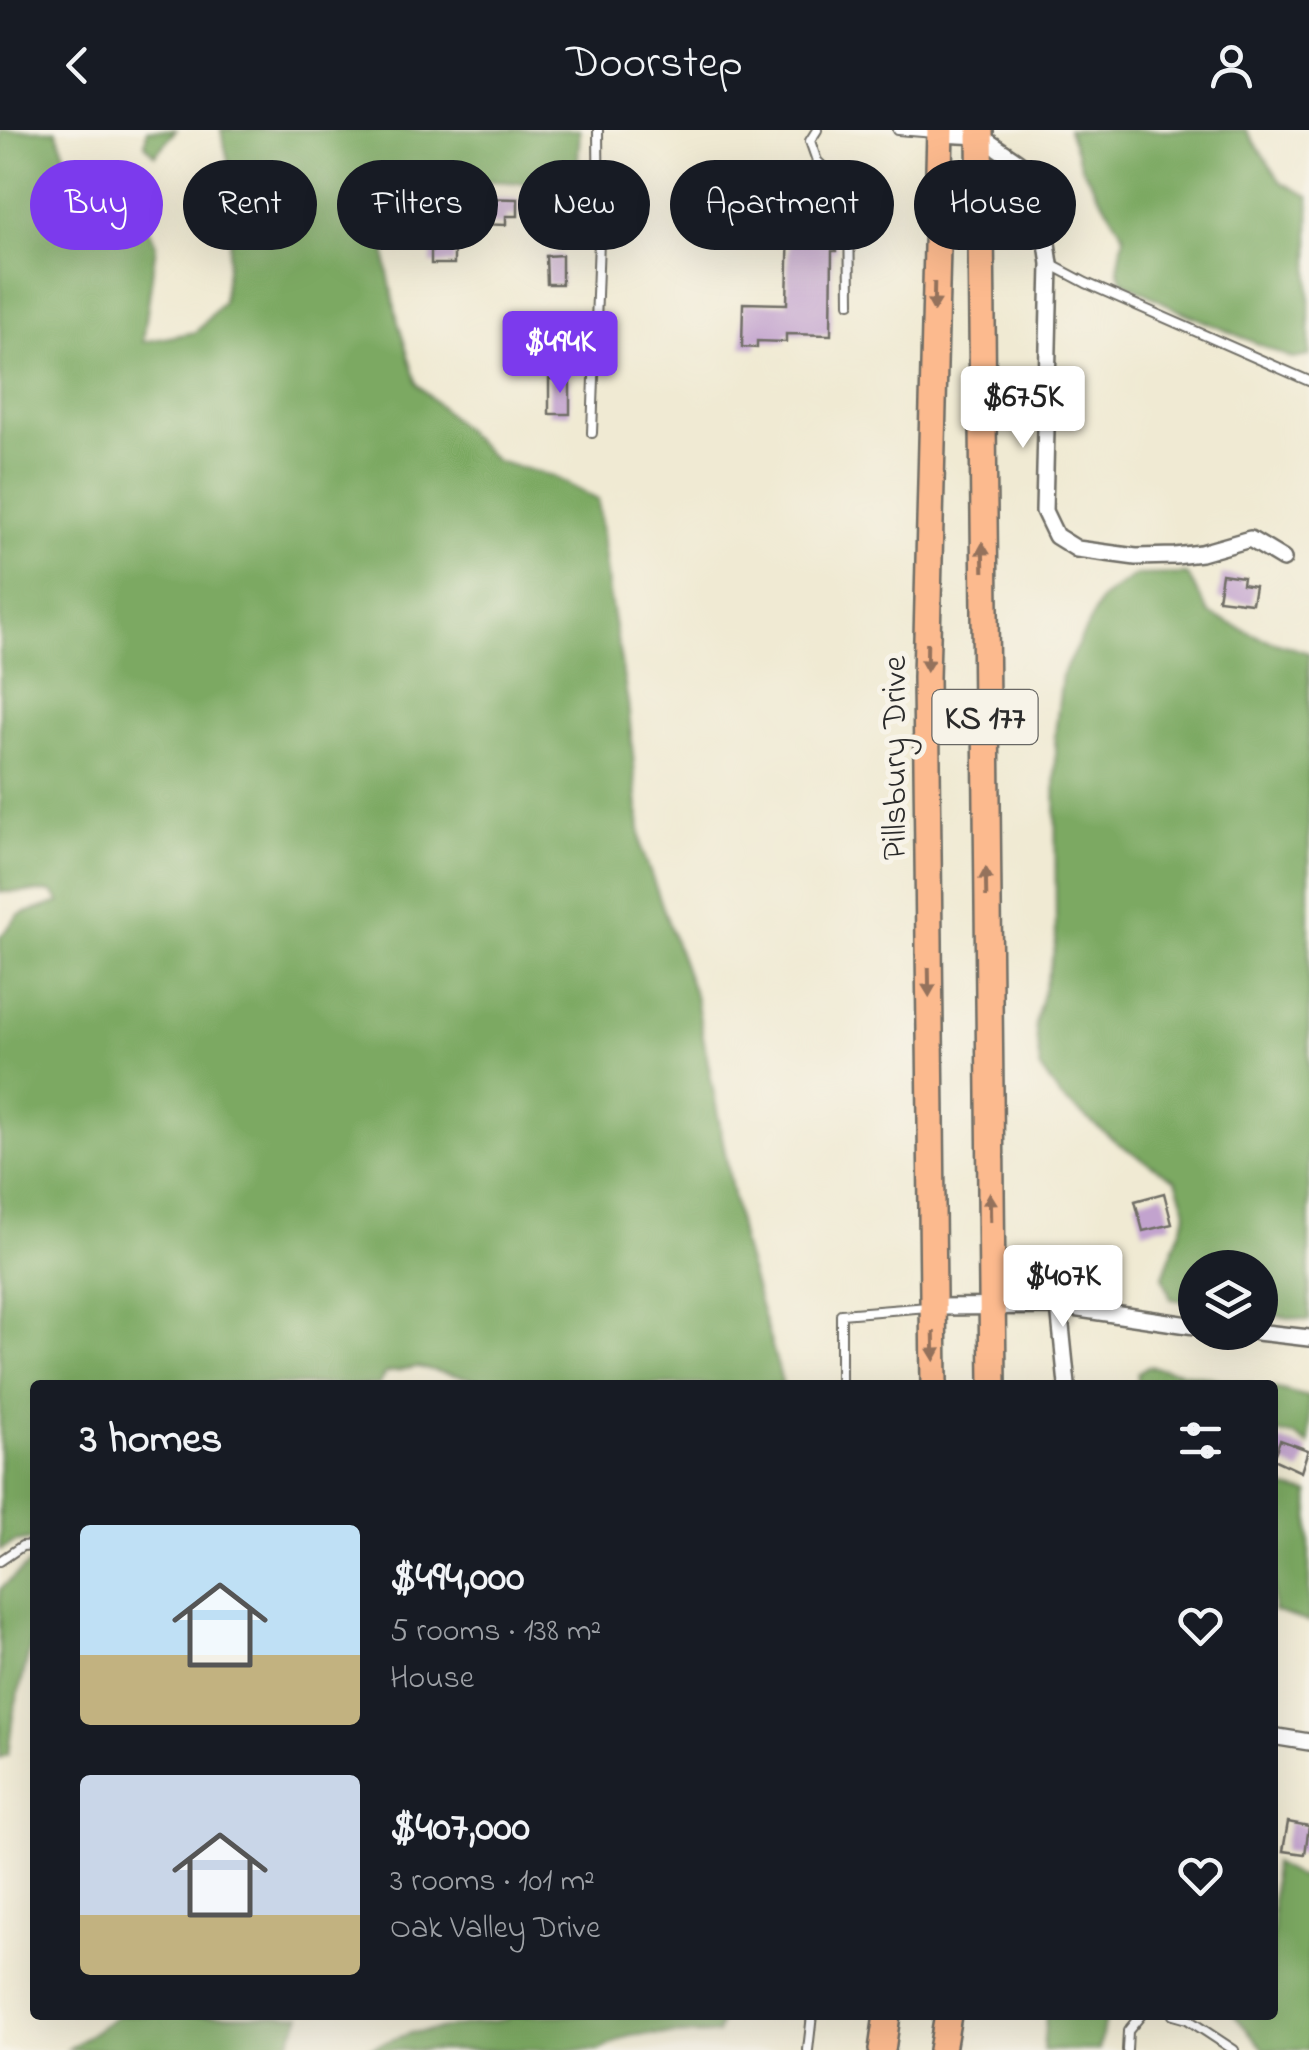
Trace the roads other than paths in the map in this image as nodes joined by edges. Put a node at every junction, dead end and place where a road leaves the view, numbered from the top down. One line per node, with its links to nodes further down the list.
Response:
1 (598, 130): 9 (lane)
2 (817, 130): 7 (lane)
3 (898, 130): 4 (lane)
4 (940, 132): 5 (street); 13 (highway, Pillsbury Drive / KS 177, one-way to 13)
5 (980, 133): 6 (street); 11 (highway, KS 177, one-way to 5)
6 (1050, 264): 8 (lane); 10 (street)
7 (850, 303)
8 (1309, 381)
9 (592, 433)
10 (1282, 559)
11 (992, 1305): 12 (street); 13 (street); 19 (highway, KS 177)
12 (1059, 1306): 14 (street); 20 (street)
13 (933, 1307): 17 (lane); 18 (highway, Pillsbury Drive / KS 177, one-way to 18)
14 (1178, 1324)
15 (1278, 1334): 16 (street)
16 (1309, 1338)
17 (841, 1380)
18 (934, 1380)
19 (993, 1380)
20 (1066, 1380)
21 (30, 1546): 22 (lane)
22 (0, 1561)
23 (1278, 1737): 24 (street)
24 (1309, 1742)
25 (811, 2020): 30 (lane)
26 (886, 2020): 31 (highway)
27 (947, 2020): 32 (highway)
28 (1138, 2020): 33 (lane)
29 (1188, 2020): 34 (lane)
30 (808, 2050)
31 (882, 2050)
32 (942, 2050)
33 (1127, 2050)
34 (1234, 2050)

